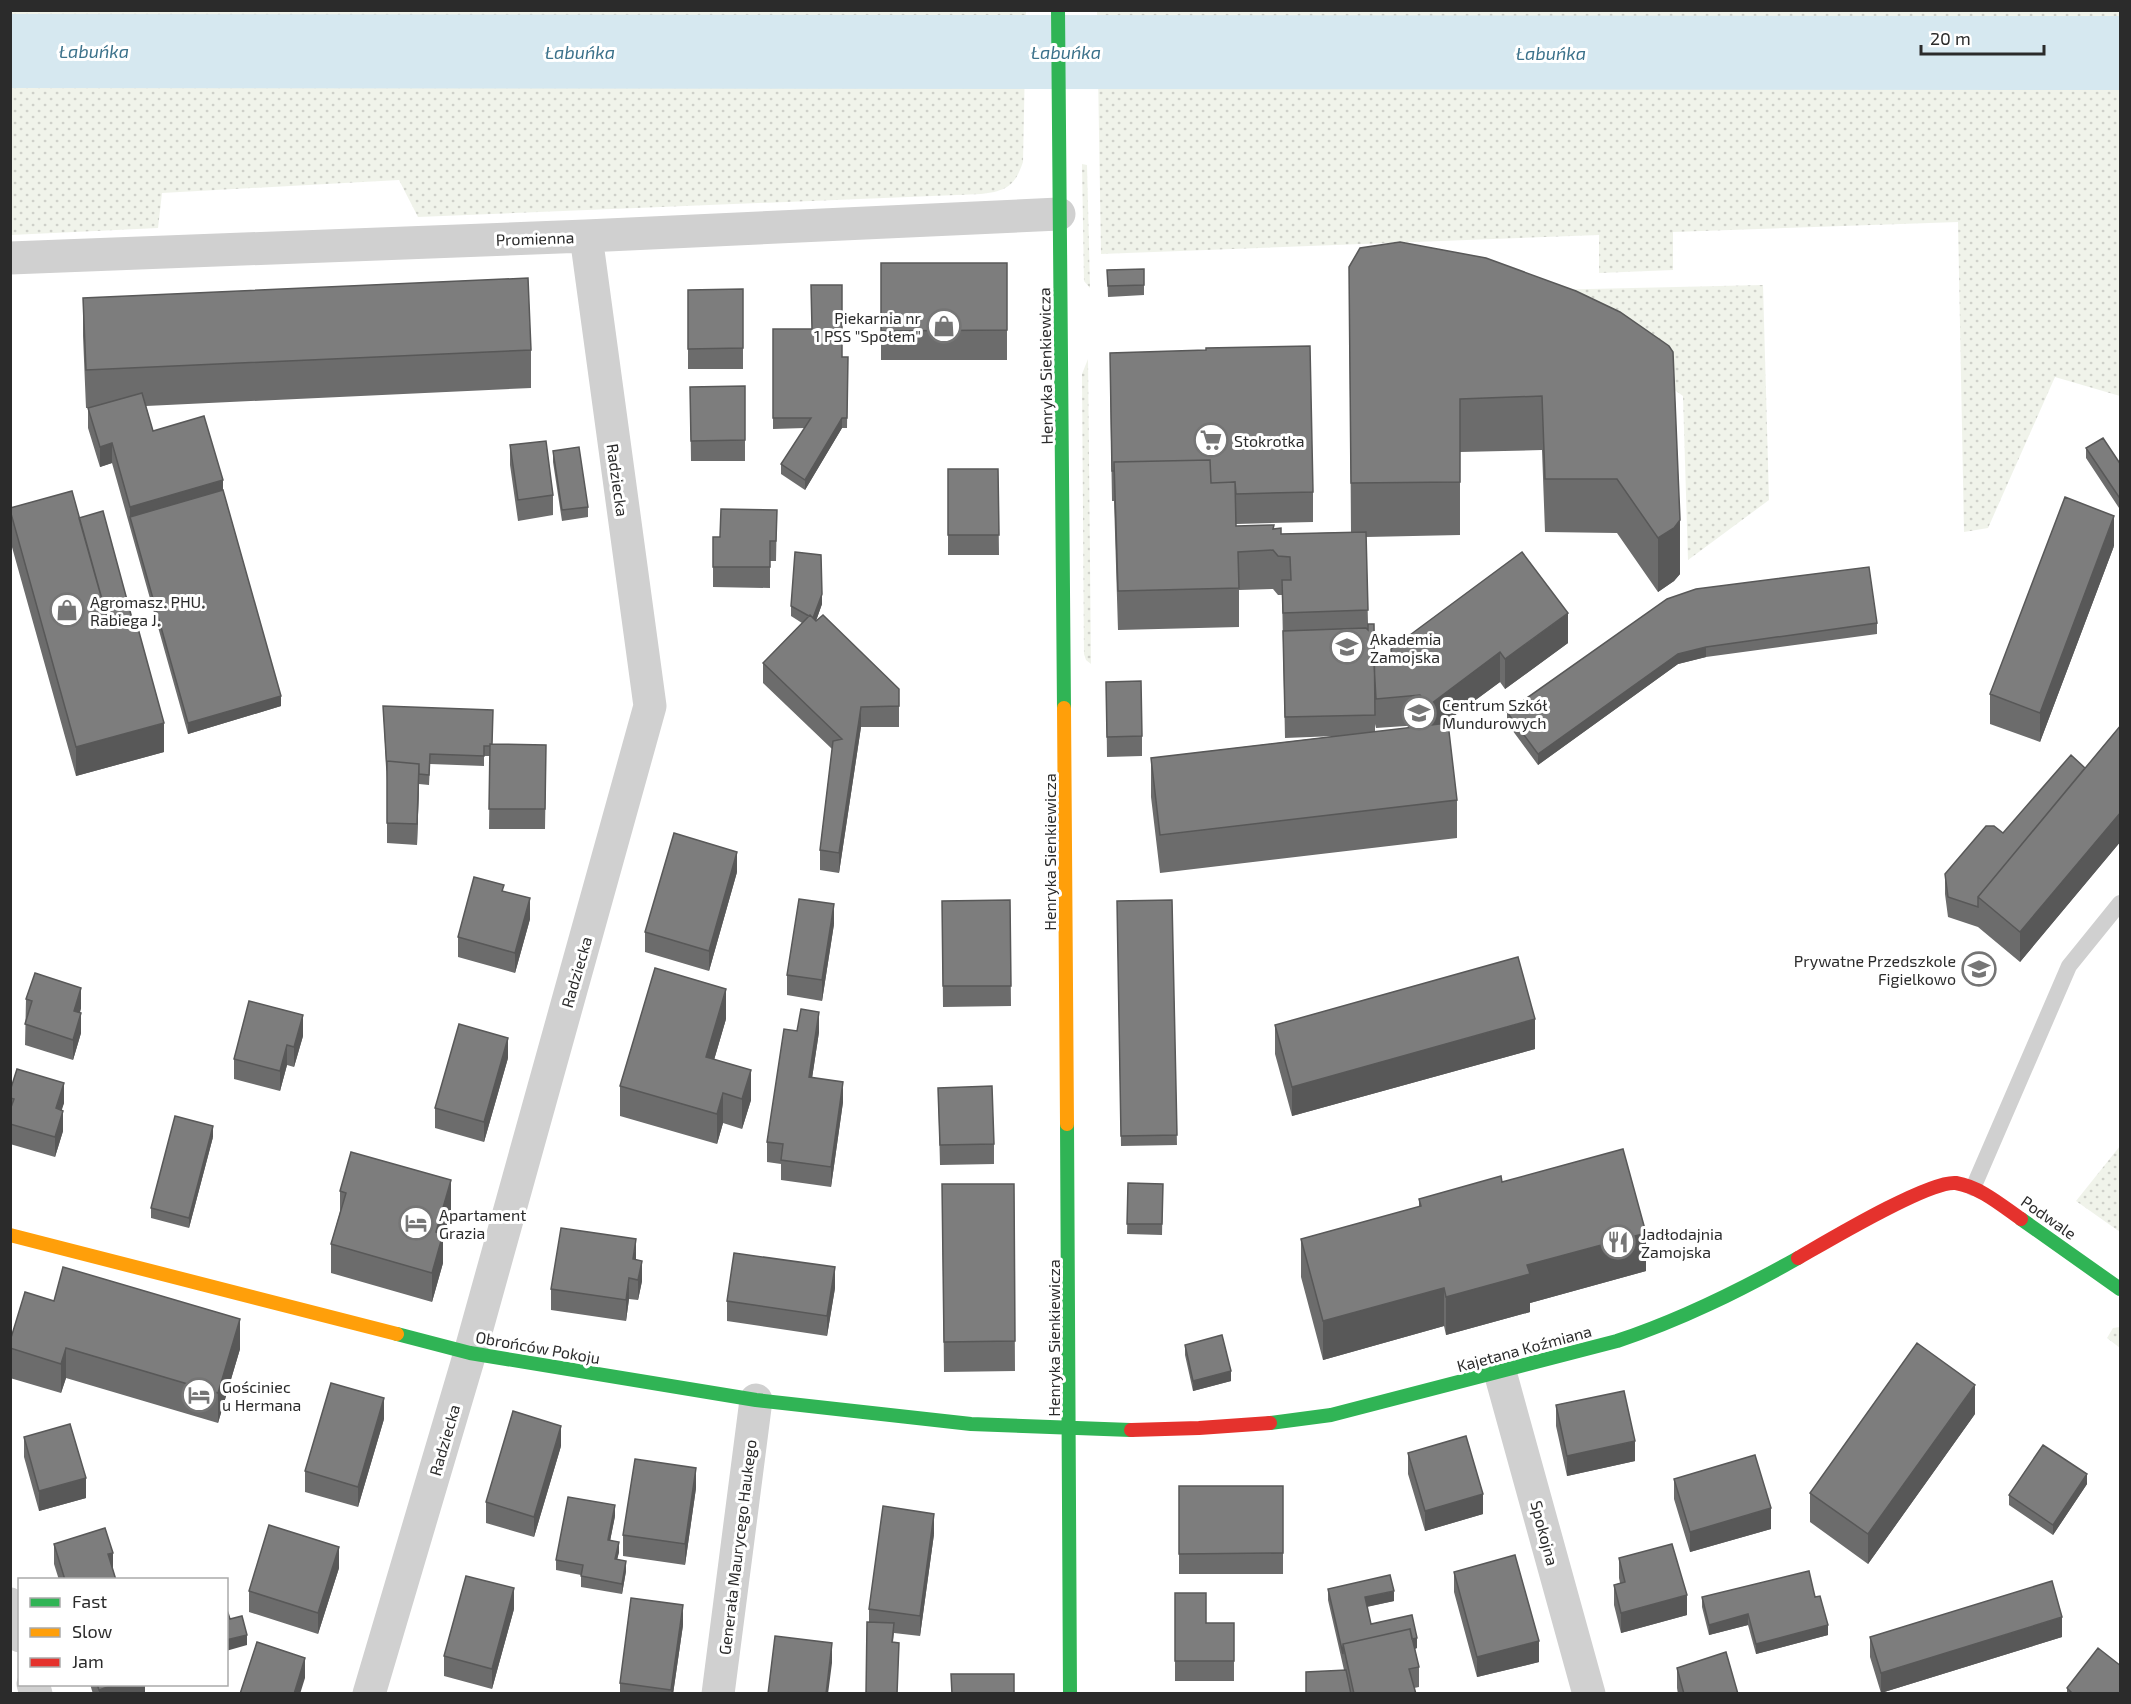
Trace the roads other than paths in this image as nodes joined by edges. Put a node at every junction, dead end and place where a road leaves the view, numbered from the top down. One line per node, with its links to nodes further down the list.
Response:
1 (1058, 10): 2 (street, Henryka Sienkiewicza)
2 (1059, 214): 3 (street, Promienna); 13 (street, Henryka Sienkiewicza)
3 (586, 236): 4 (street, Promienna); 10 (street, Radziecka)
4 (10, 258)
5 (2121, 903): 7 (lane)
6 (1953, 1183): 7 (street, Podwale); 11 (street, Kajetana Koźmiana)
7 (1972, 1188): 9 (street, Podwale)
8 (10, 1235): 10 (street, Obrońców Pokoju)
9 (2121, 1289)
10 (470, 1353): 12 (street, Obrońców Pokoju); 16 (street, Radziecka)
11 (1500, 1372): 13 (street, Kajetana Koźmiana); 19 (street, Spokojna)
12 (756, 1400): 13 (street, Obrońców Pokoju); 17 (street, Generała Maurycego Haukego)
13 (1070, 1429): 18 (street, Henryka Sienkiewicza)
14 (10, 1604): 15 (street)
15 (18, 1630)
16 (369, 1694)
17 (718, 1694)
18 (1070, 1694)
19 (1589, 1694)

